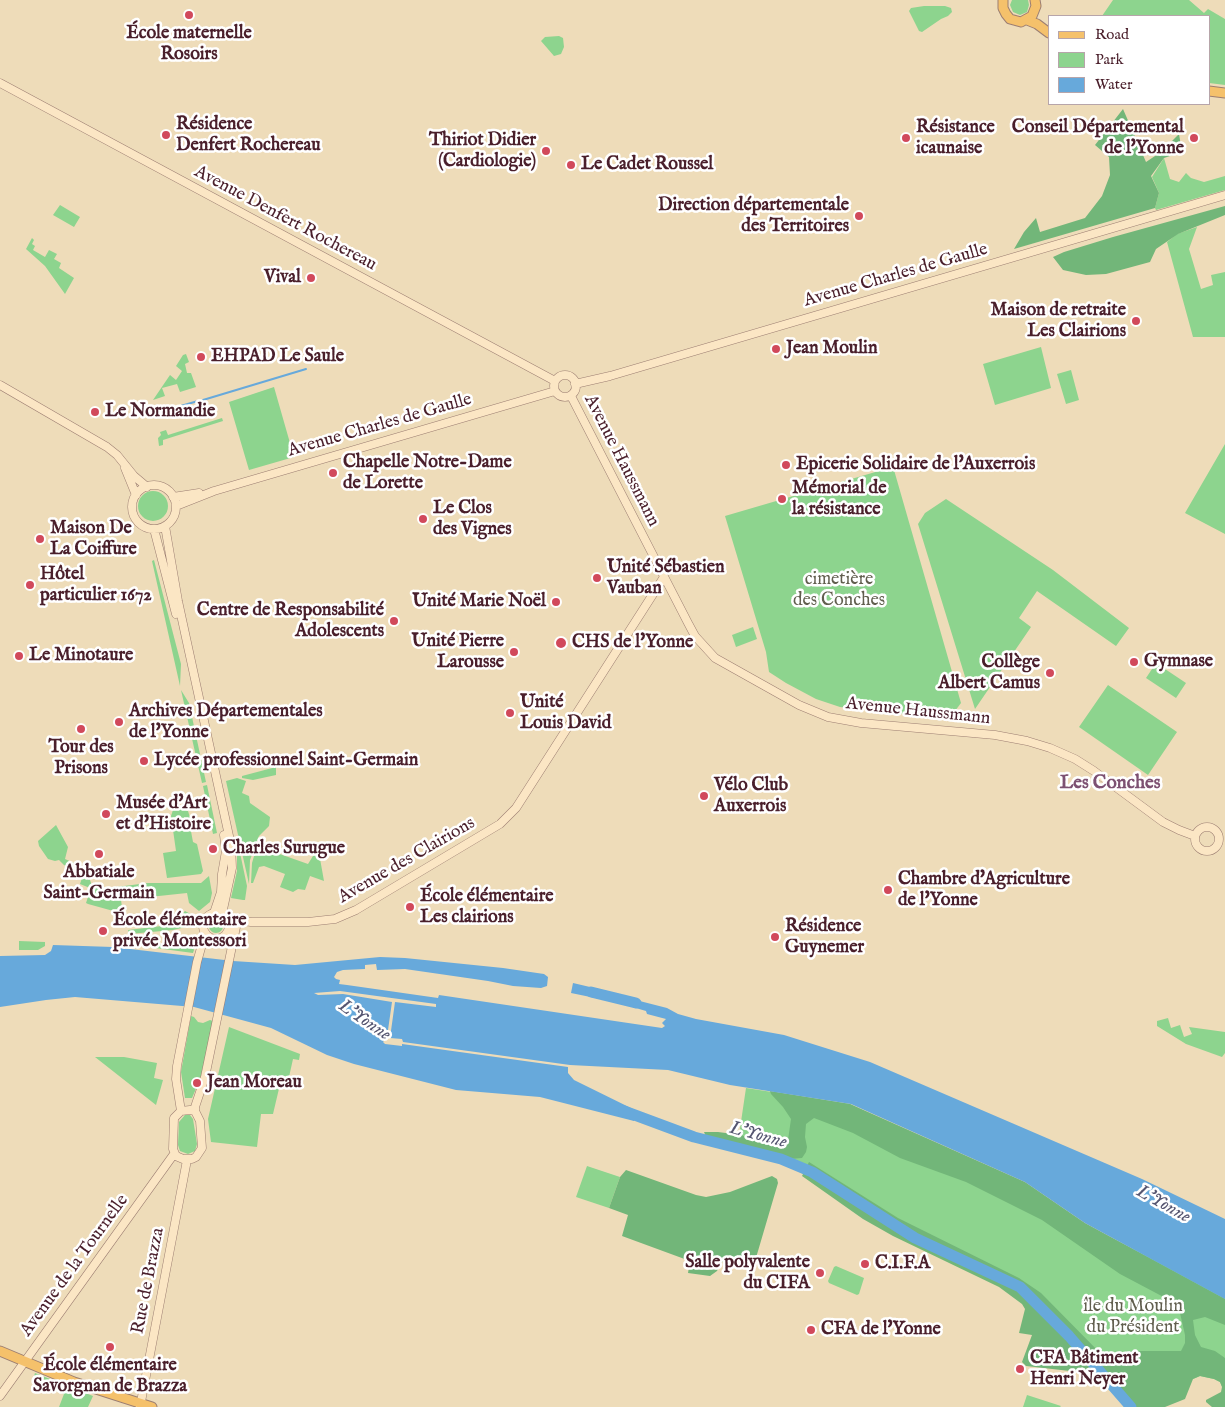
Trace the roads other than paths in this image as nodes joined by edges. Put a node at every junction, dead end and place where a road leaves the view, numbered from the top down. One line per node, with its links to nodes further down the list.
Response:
1 (1035, 0): 3 (main road)
2 (1003, 1): 4 (main road)
3 (1035, 11): 4 (main road); 5 (main road)
4 (1027, 20): 5 (main road)
5 (1046, 30)
6 (0, 83): 10 (main road, Avenue Denfert Rochereau)
7 (1210, 91): 8 (main road)
8 (1225, 93)
9 (1225, 195): 11 (main road, Avenue Charles de Gaulle)
10 (555, 381): 11 (main road); 13 (main road)
11 (575, 384): 14 (main road)
12 (0, 385): 15 (main road)
13 (555, 391): 14 (main road); 17 (main road, Avenue Charles de Gaulle)
14 (571, 396): 23 (main road, Avenue Haussmann)
15 (122, 461): 16 (main road); 18 (main road)
16 (147, 487): 18 (main road); 19 (main road)
17 (214, 491): 19 (main road, Avenue Charles de Gaulle); 20 (main road, Avenue Charles de Gaulle)
18 (136, 495): 22 (main road)
19 (173, 497): 20 (main road)
20 (176, 506): 21 (main road)
21 (165, 526): 22 (main road); 27 (main road)
22 (155, 533): 27 (main road)
23 (664, 577): 24 (main road, Avenue Haussmann); 28 (main road, Avenue des Clairions)
24 (1196, 836): 25 (main road); 26 (main road)
25 (1222, 838): 26 (main road)
26 (1221, 847)
27 (221, 915): 28 (main road, Avenue des Clairions); 29 (main road); 30 (main road)
28 (250, 922): 29 (main road, Avenue des Clairions)
29 (230, 931): 30 (main road); 31 (main road); 31 (main road)
30 (205, 934): 32 (main road)
31 (230, 949): 33 (main road)
32 (180, 1111): 33 (main road); 34 (main road)
33 (195, 1111): 35 (main road)
34 (174, 1154): 35 (main road); 37 (main road, Avenue de la Tournelle)
35 (188, 1160): 39 (main road, Rue de Brazza)
36 (0, 1351): 37 (main road)
37 (24, 1362): 38 (main road, Avenue de la Tournelle); 39 (main road)
38 (0, 1396)
39 (140, 1405): 40 (main road)
40 (152, 1407)

